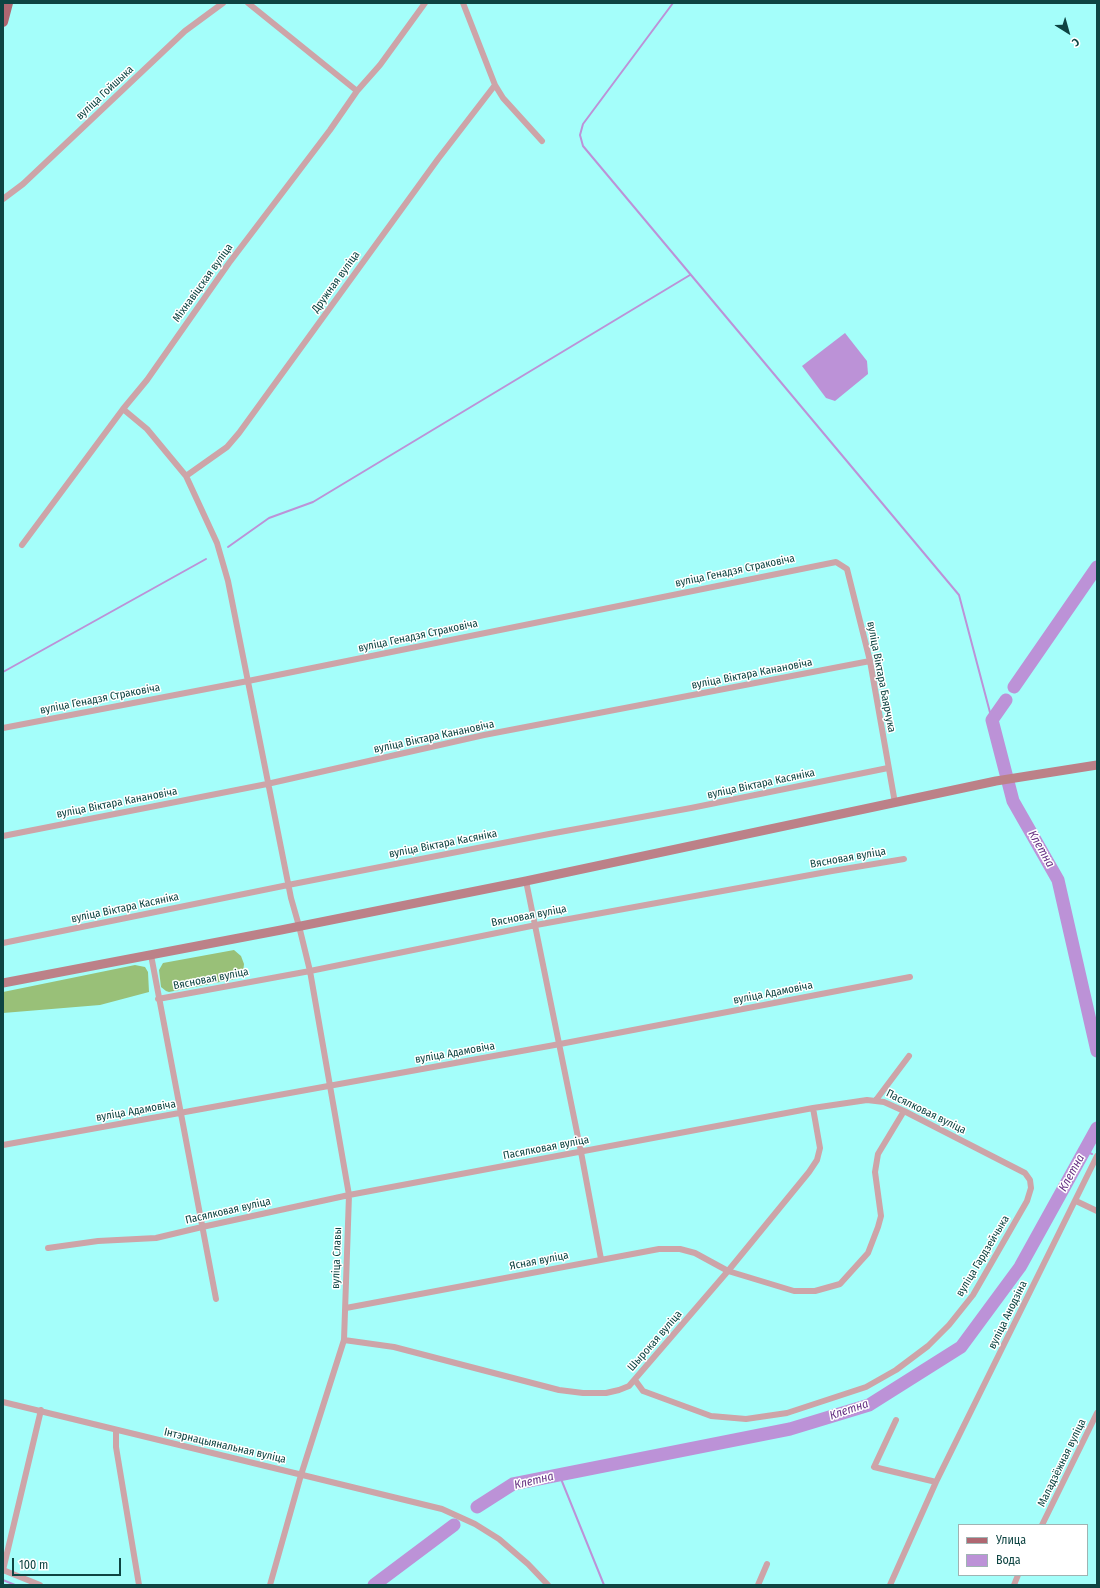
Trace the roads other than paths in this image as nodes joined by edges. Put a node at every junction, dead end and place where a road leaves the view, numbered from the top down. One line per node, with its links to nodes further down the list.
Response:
1 (8, 3): 6 (main road)
2 (223, 3): 10 (street, вуліца Гойшыка)
3 (248, 3): 8 (street)
4 (425, 3): 8 (street)
5 (463, 3): 7 (street)
6 (3, 22)
7 (495, 85): 9 (street); 12 (street, Дружная вуліца)
8 (357, 91): 11 (street, Міхнавіцская вуліца)
9 (542, 141)
10 (3, 199)
11 (123, 409): 12 (street); 13 (street, Міхнавіцская вуліца)
12 (186, 476): 16 (street, вуліца Славы)
13 (22, 545)
14 (836, 562): 15 (street, вуліца Віктара Баярчука); 16 (street, вуліца Генадзя Страковіча)
15 (870, 661): 19 (street, вуліца Віктара Баярчука); 20 (street, вуліца Віктара Канановіча)
16 (248, 681): 17 (street, вуліца Генадзя Страковіча); 20 (street, вуліца Славы)
17 (3, 728)
18 (1097, 765): 21 (street)
19 (888, 768): 21 (street, вуліца Віктара Баярчука); 25 (street, вуліца Віктара Касяніка)
20 (268, 784): 22 (street, вуліца Віктара Канановіча); 25 (street, вуліца Славы)
21 (895, 802): 24 (street)
22 (3, 836)
23 (904, 859): 26 (street, Вясновая вуліца)
24 (526, 881): 26 (street); 27 (street)
25 (288, 885): 27 (street, вуліца Славы); 28 (street, вуліца Віктара Касяніка)
26 (536, 925): 30 (street, Вясновая вуліца); 34 (street)
27 (299, 926): 29 (street); 30 (street, вуліца Славы)
28 (3, 943)
29 (151, 955): 32 (street); 33 (street)
30 (310, 971): 33 (street, Вясновая вуліца); 36 (street, вуліца Славы)
31 (910, 977): 34 (street, вуліца Адамовіча)
32 (3, 983)
33 (158, 999): 40 (street)
34 (560, 1044): 36 (street, вуліца Адамовіча); 42 (street)
35 (909, 1056): 37 (street)
36 (330, 1086): 40 (street, вуліца Адамовіча); 45 (street, вуліца Славы)
37 (876, 1100): 38 (street, Пасялковая вуліца); 39 (street, Пасялковая вуліца)
38 (813, 1108): 42 (street, Пасялковая вуліца); 51 (street, Шырокая вуліца)
39 (904, 1111): 44 (street, Пасялковая вуліца); 51 (street)
40 (181, 1113): 41 (street, вуліца Адамовіча); 48 (street)
41 (3, 1145)
42 (581, 1152): 45 (street, Пасялковая вуліца); 50 (street)
43 (1097, 1156): 46 (street, вуліца Анодзіна)
44 (1030, 1180): 55 (street, вуліца Гардзейчыка)
45 (349, 1195): 48 (street, Пасялковая вуліца); 53 (street, вуліца Славы)
46 (1076, 1201): 47 (street); 62 (street, вуліца Анодзіна)
47 (1097, 1211)
48 (202, 1227): 49 (street, Пасялковая вуліца); 52 (street)
49 (48, 1248)
50 (602, 1259): 51 (street, Ясная вуліца); 53 (street, Ясная вуліца)
51 (731, 1272): 55 (street, Шырокая вуліца)
52 (216, 1299)
53 (346, 1308): 54 (street, вуліца Славы)
54 (344, 1340): 55 (street, Шырокая вуліца); 61 (street, вуліца Славы)
55 (635, 1380)
56 (3, 1402): 57 (street, Інтэрнацыянальная вуліца)
57 (40, 1410): 60 (street, Інтэрнацыянальная вуліца); 65 (street)
58 (1097, 1413): 63 (street, Маладзёжная вуліца)
59 (896, 1420): 62 (street)
60 (116, 1430): 61 (street, Інтэрнацыянальная вуліца); 67 (street)
61 (301, 1474): 68 (street, вуліца Славы); 69 (street, Інтэрнацыянальная вуліца)
62 (936, 1482): 71 (street, вуліца Анодзіна)
63 (1043, 1523)
64 (767, 1564): 70 (street)
65 (3, 1570): 66 (street)
66 (40, 1585)
67 (139, 1585)
68 (270, 1585)
69 (548, 1585)
70 (758, 1585)
71 (890, 1585)

